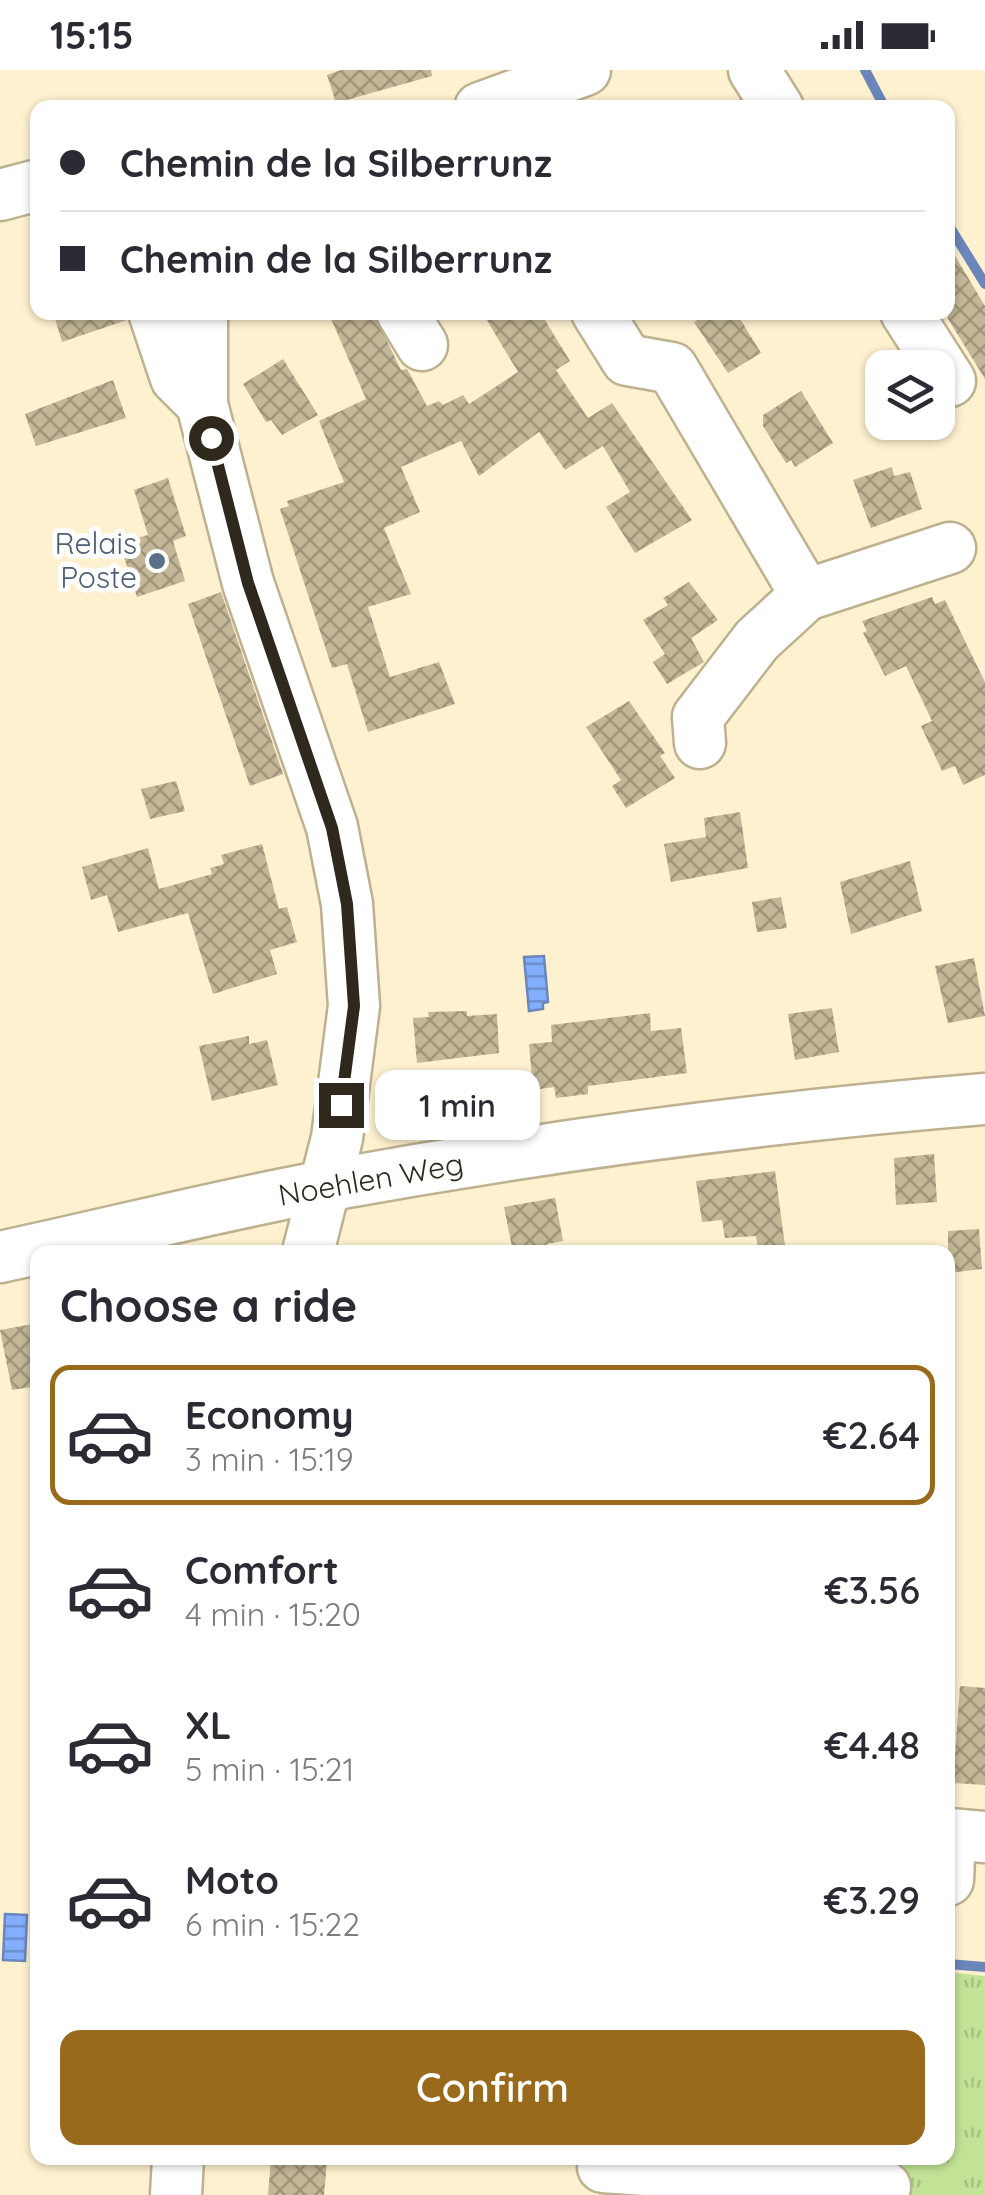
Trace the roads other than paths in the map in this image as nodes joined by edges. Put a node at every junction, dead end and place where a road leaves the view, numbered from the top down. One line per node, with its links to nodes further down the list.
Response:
1 (585, 70): 3 (street)
2 (754, 70): 4 (street)
3 (502, 100)
4 (773, 100)
5 (30, 188): 6 (street)
6 (0, 195)
7 (180, 320): 15 (street)
8 (602, 320): 12 (street)
9 (911, 320): 10 (street)
10 (930, 350)
11 (950, 548): 12 (street)
12 (806, 595): 13 (street)
13 (700, 743)
14 (985, 1099): 15 (street, Noehlen Weg)
15 (324, 1186): 16 (street, Noehlen Weg); 17 (street)
16 (55, 1245)
17 (310, 1245)
18 (30, 1250): 19 (street, Noehlen Weg)
19 (0, 1257)
20 (178, 2165): 23 (street)
21 (603, 2165): 22 (street)
22 (885, 2187)
23 (176, 2195)

